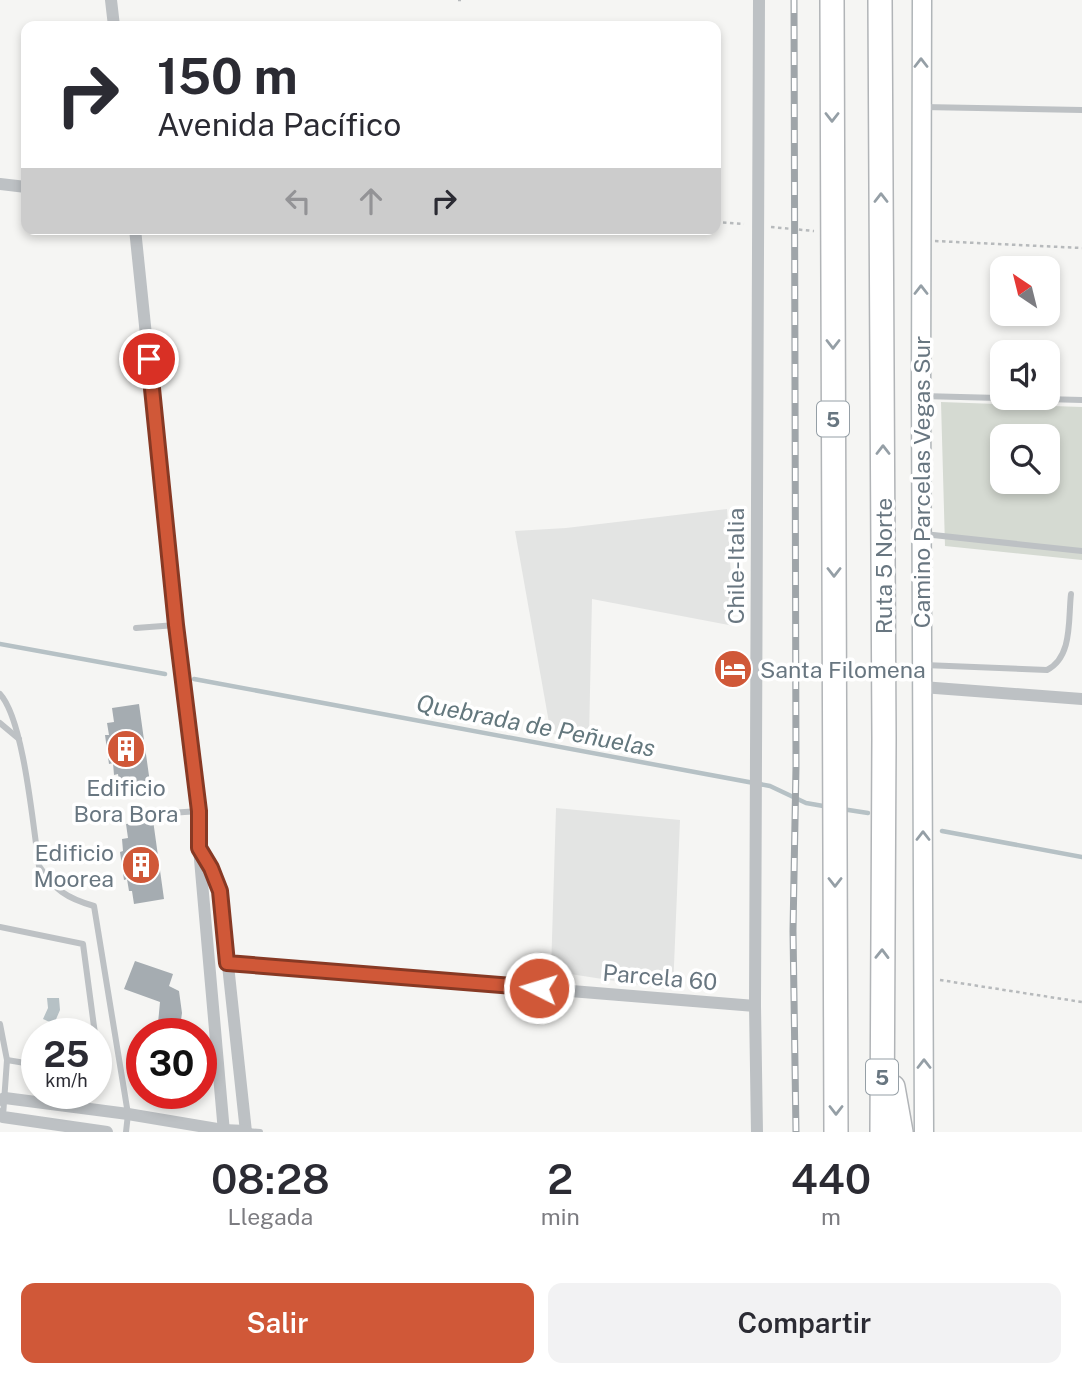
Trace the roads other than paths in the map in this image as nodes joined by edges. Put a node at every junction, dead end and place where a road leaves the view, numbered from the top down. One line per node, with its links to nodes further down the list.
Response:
1 (111, 0): 6 (street)
2 (759, 0): 30 (street, Chile-Italia)
3 (832, 0): 45 (highway, 5, one-way to 45)
4 (880, 0): 32 (highway, Ruta 5 Norte / 5, one-way to 4)
5 (922, 0): 7 (street, Camino Parcelas Vegas Sur, one-way to 5)
6 (113, 21)
7 (921, 107): 8 (lane); 12 (street, Camino Parcelas Vegas Sur, one-way to 7)
8 (1082, 110)
9 (0, 184): 10 (street)
10 (21, 186)
11 (136, 235): 17 (street)
12 (920, 396): 13 (lane); 14 (street, Camino Parcelas Vegas Sur)
13 (1082, 400)
14 (922, 534): 15 (lane); 19 (street, Camino Parcelas Vegas Sur)
15 (1082, 551)
16 (1071, 594): 19 (lane)
17 (176, 625): 18 (lane); 25 (street)
18 (136, 628)
19 (922, 665): 20 (street, Camino Parcelas Vegas Sur)
20 (922, 687): 22 (street); 48 (street, Camino Parcelas Vegas Sur, one-way to 20)
21 (0, 694): 24 (lane)
22 (1082, 699)
23 (0, 723): 24 (lane)
24 (19, 739): 37 (lane)
25 (199, 811): 26 (lane); 27 (street)
26 (156, 814)
27 (199, 848): 29 (street); 39 (street)
28 (0, 927): 31 (lane)
29 (227, 963): 30 (street, Parcela 60); 42 (street)
30 (754, 1006): 44 (street, Chile-Italia)
31 (93, 1018)
32 (882, 1023): 46 (highway, Ruta 5 Norte / 5); 47 (highway)
33 (0, 1024): 34 (lane)
34 (7, 1060): 35 (lane); 36 (lane)
35 (21, 1062)
36 (3, 1099): 37 (street); 38 (lane)
37 (128, 1114): 39 (street); 41 (lane)
38 (2, 1116): 40 (street)
39 (223, 1131): 42 (street)
40 (107, 1132)
41 (125, 1132)
42 (246, 1132): 43 (lane)
43 (260, 1132)
44 (757, 1132)
45 (836, 1132)
46 (883, 1132)
47 (901, 1132)
48 (925, 1132)

